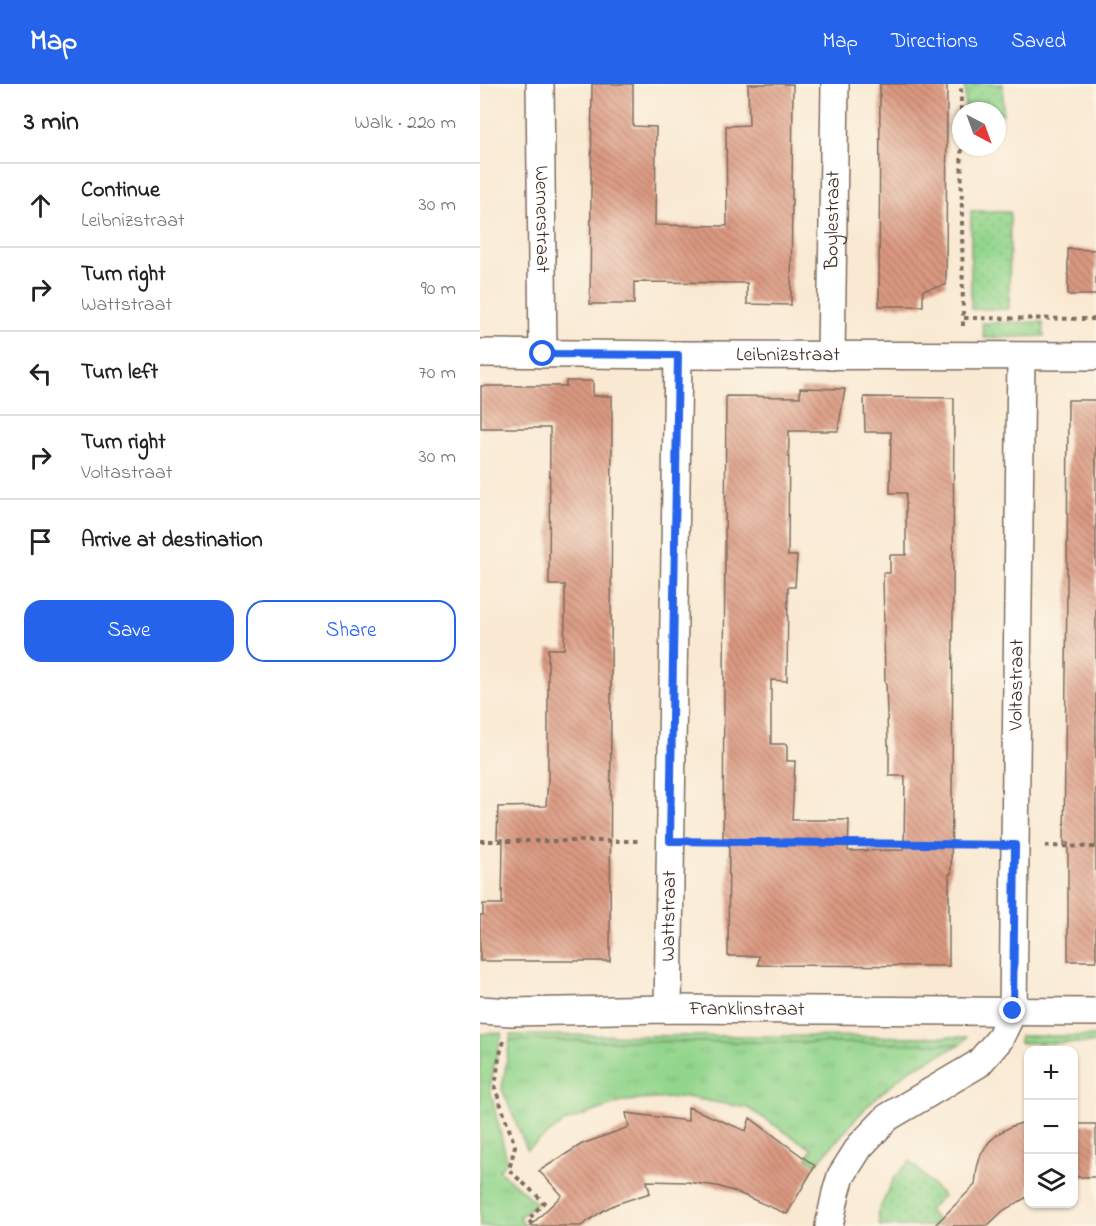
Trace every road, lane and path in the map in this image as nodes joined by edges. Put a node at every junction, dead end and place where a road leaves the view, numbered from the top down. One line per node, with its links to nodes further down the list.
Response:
1 (540, 84): 8 (street, Wernerstraat)
2 (835, 84): 10 (street, Boylestraat)
3 (961, 84): 4 (path)
4 (961, 102)
5 (961, 156): 6 (path)
6 (963, 318)
7 (480, 353): 8 (street, Leibnizstraat)
8 (543, 354): 9 (street, Leibnizstraat)
9 (678, 355): 10 (street, Leibnizstraat); 14 (street, Wattstraat)
10 (831, 356): 12 (street, Leibnizstraat)
11 (1096, 356): 12 (street, Leibnizstraat)
12 (1021, 357): 15 (street, Voltastraat)
13 (480, 841): 14 (path)
14 (670, 841): 15 (path); 18 (street, Wattstraat)
15 (1015, 845): 16 (path); 19 (street, Voltastraat)
16 (1096, 847)
17 (480, 1010): 20 (street, Franklinstraat)
18 (668, 1010): 19 (street, Franklinstraat); 20 (street, Franklinstraat)
19 (1013, 1011): 21 (street, Franklinstraat); 23 (street)
20 (512, 1012): 22 (path)
21 (1096, 1012)
22 (534, 1226)
23 (829, 1226)

